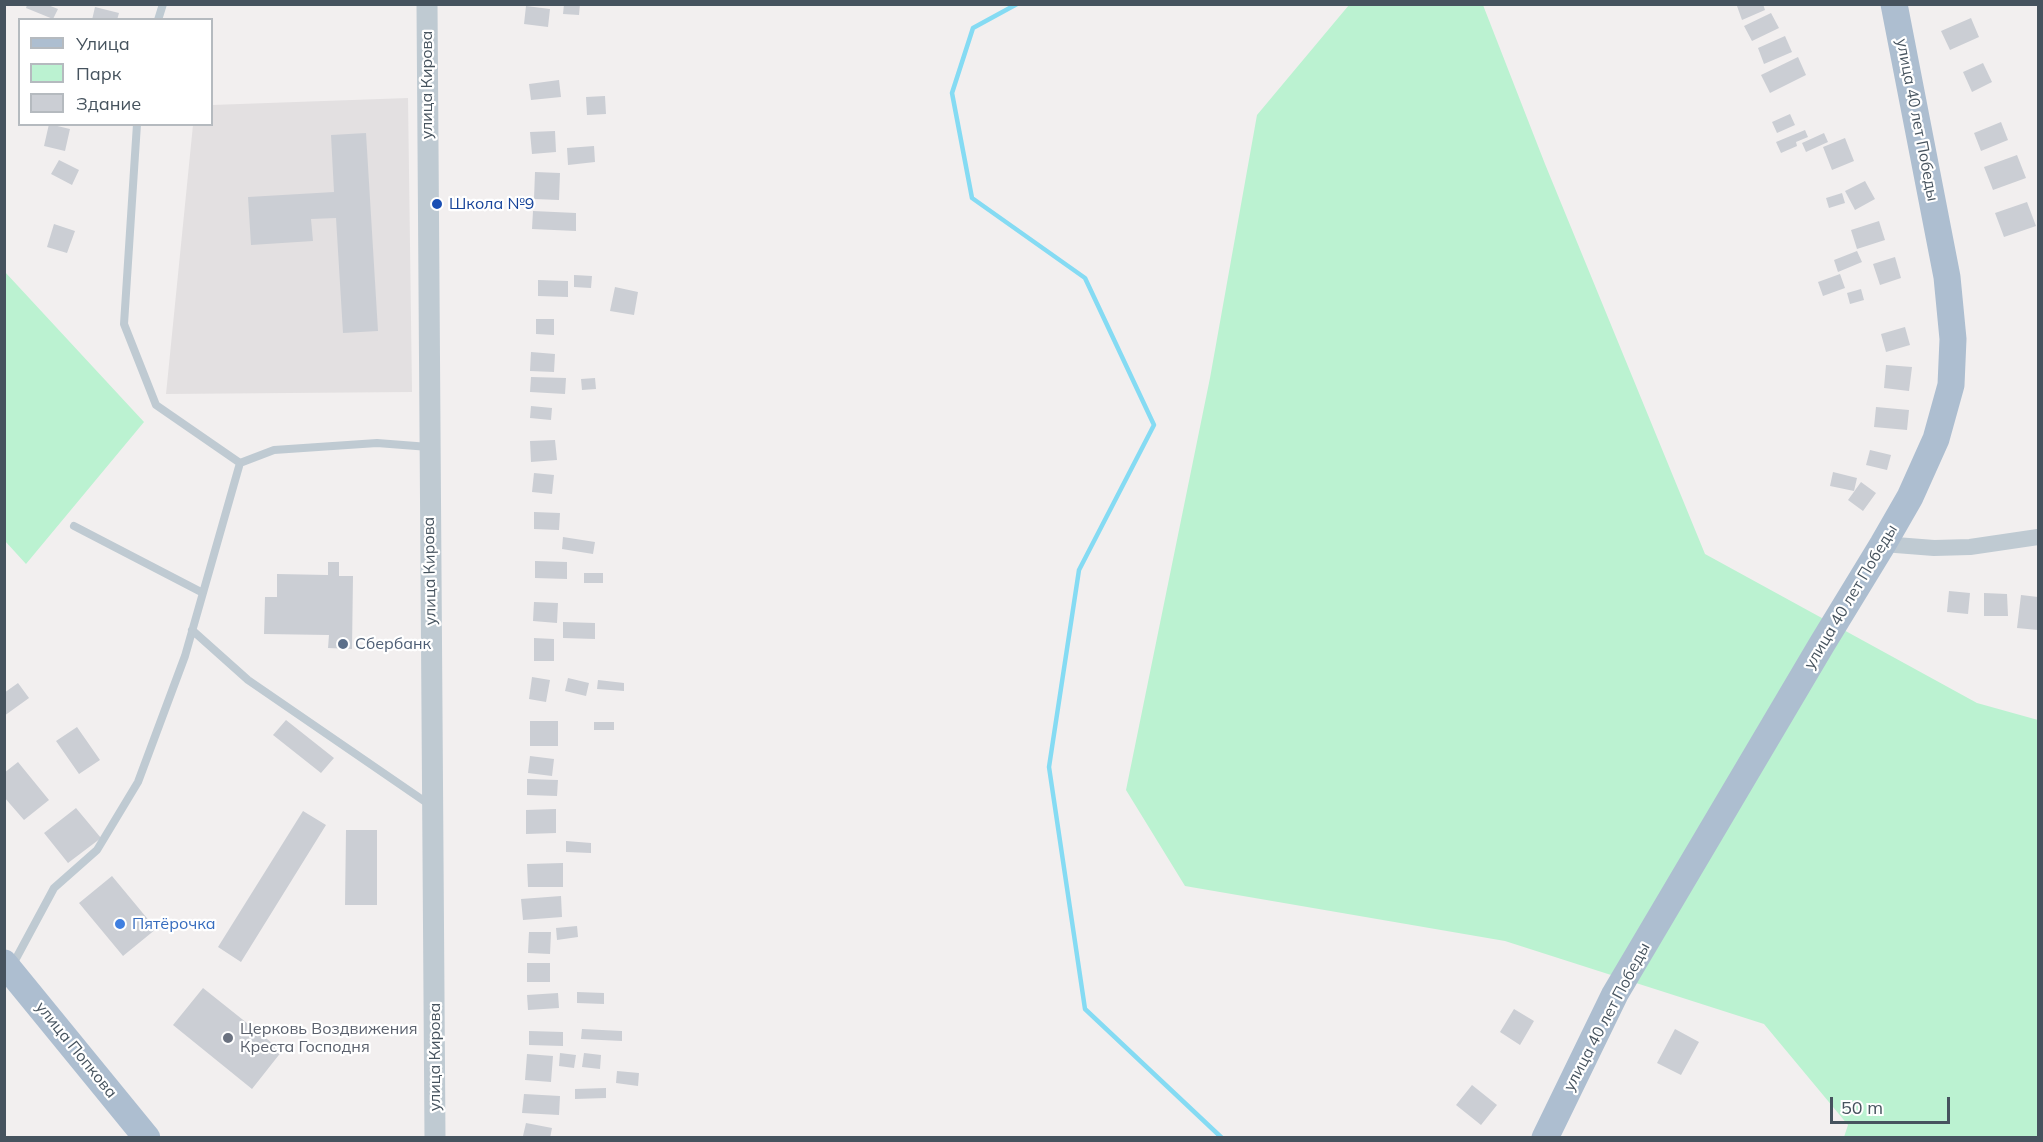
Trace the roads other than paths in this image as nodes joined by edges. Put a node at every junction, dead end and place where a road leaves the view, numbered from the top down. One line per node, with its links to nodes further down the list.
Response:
1 (427, 4): 4 (street, улица Кирова)
2 (1894, 4): 8 (main road, улица 40 лет Победы)
3 (137, 126): 5 (lane)
4 (429, 447): 5 (lane); 11 (street, улица Кирова)
5 (240, 463): 9 (lane)
6 (74, 526): 9 (lane)
7 (2038, 537): 8 (street)
8 (1884, 544): 15 (main road, улица 40 лет Победы)
9 (203, 593): 10 (lane)
10 (192, 630): 11 (lane); 12 (lane)
11 (433, 807): 14 (street, улица Кирова)
12 (7, 967): 13 (main road, улица Попкова)
13 (147, 1137)
14 (435, 1137)
15 (1545, 1137)

